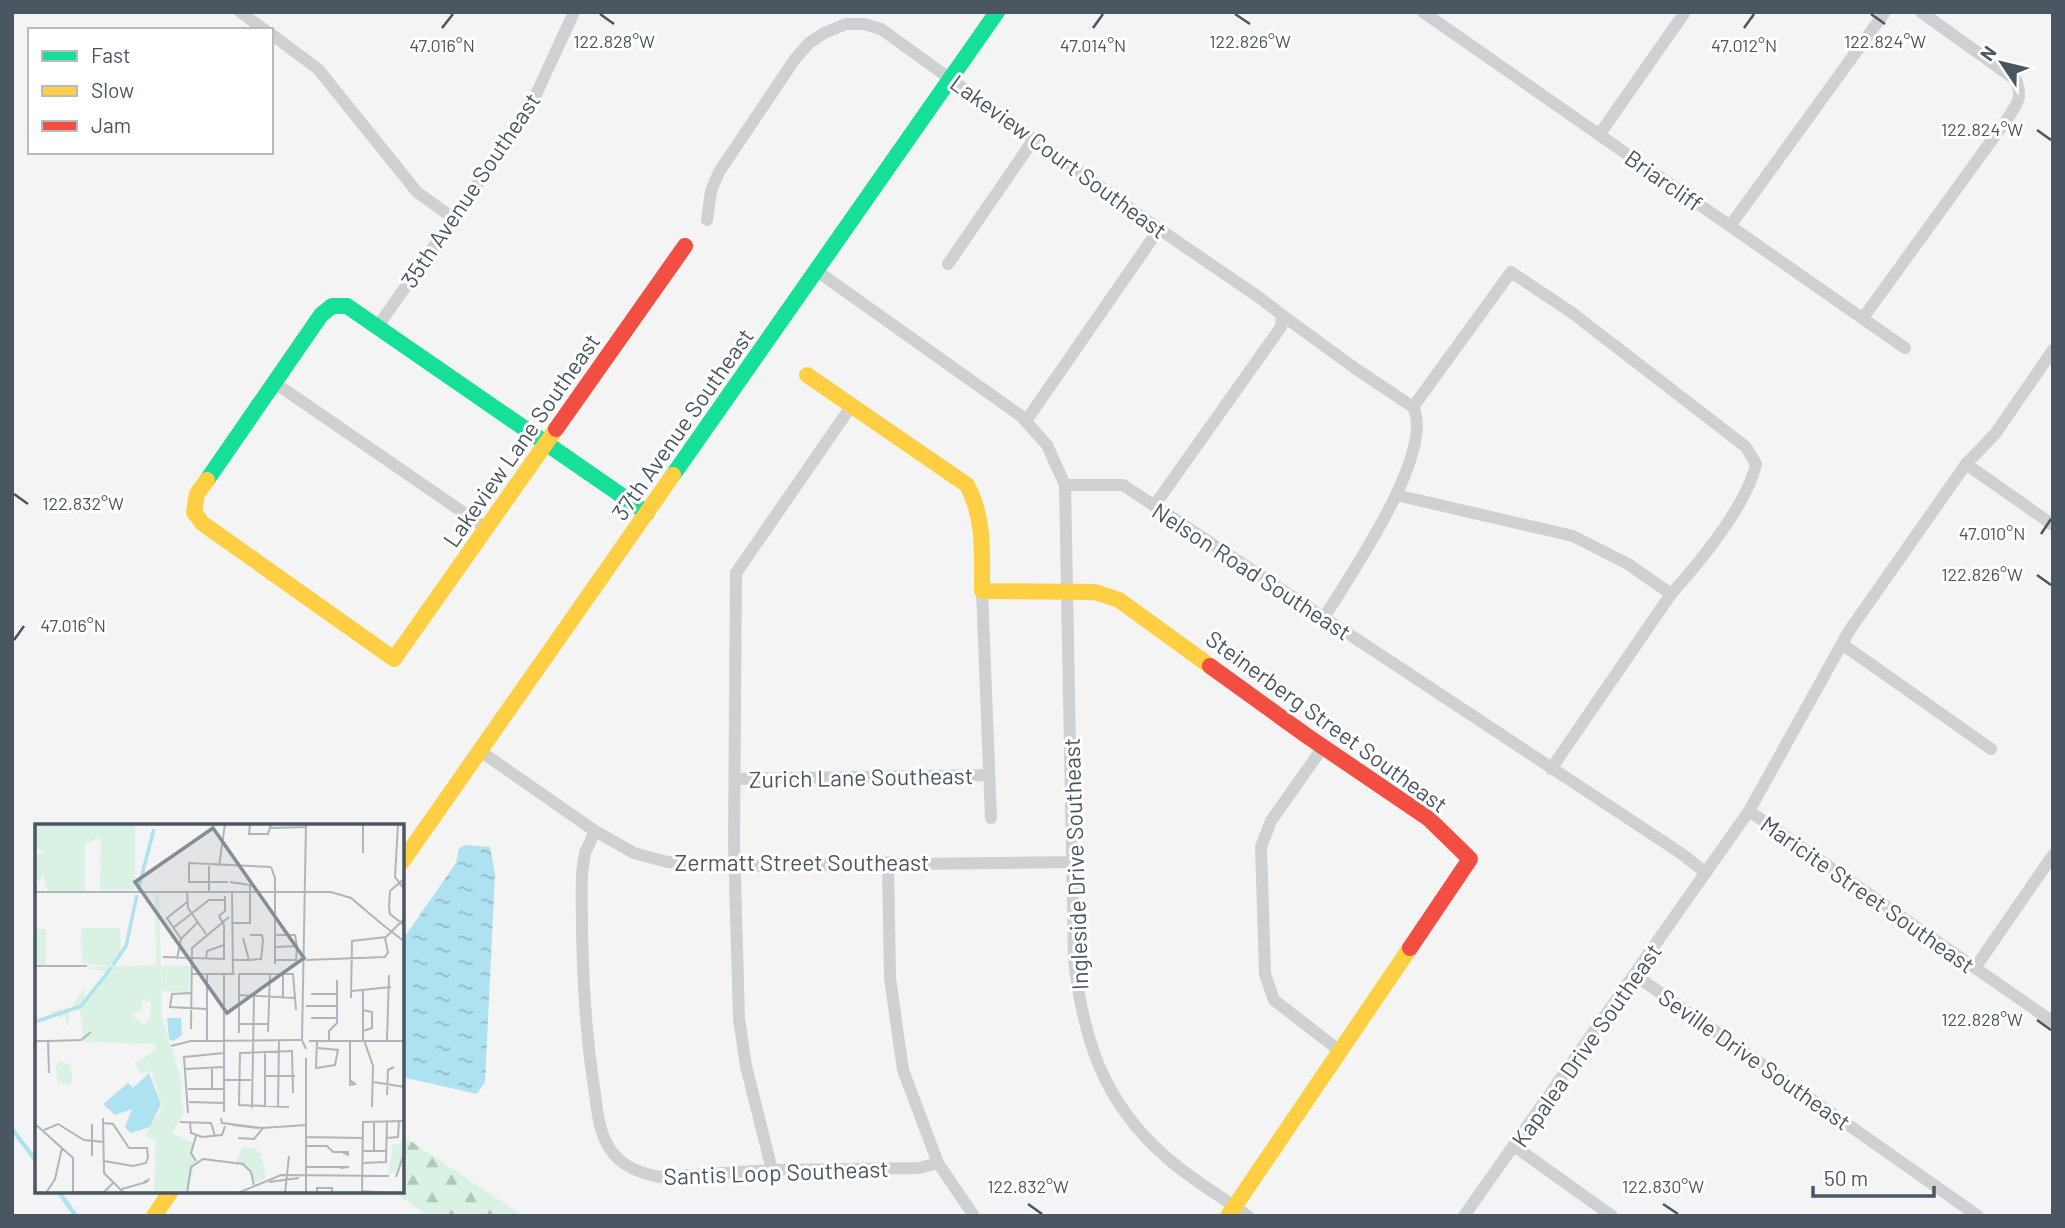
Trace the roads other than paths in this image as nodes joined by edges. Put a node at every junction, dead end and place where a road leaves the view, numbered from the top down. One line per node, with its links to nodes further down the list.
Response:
1 (240, 12): 9 (street)
2 (574, 12): 14 (street, 35th Avenue Southeast)
3 (997, 12): 11 (street, 37th Avenue Southeast)
4 (1423, 12): 12 (street, Briarcliff)
5 (1685, 12): 12 (street)
6 (1885, 12): 16 (street)
7 (1921, 12): 22 (street)
8 (844, 18): 11 (street, Lakeview Court Southeast); 15 (street, Lakeview Court Southeast)
9 (262, 28)
10 (273, 35): 14 (street)
11 (951, 78): 13 (street, Lakeview Court Southeast); 20 (street, 37th Avenue Southeast)
12 (1599, 135): 16 (street, Briarcliff)
13 (1034, 139): 17 (street, Lakeview Court Southeast); 19 (street)
14 (453, 218): 23 (street, 35th Avenue Southeast)
15 (707, 220)
16 (1730, 226): 22 (street, Briarcliff)
17 (1159, 229): 21 (street, Lakeview Court Southeast); 30 (street)
18 (685, 246): 31 (street, Lakeview Lane Southeast)
19 (948, 264)
20 (817, 271): 30 (street); 36 (street, 37th Avenue Southeast)
21 (1282, 315): 29 (street, Lakeview Court Southeast); 35 (street)
22 (1863, 318): 24 (street, Briarcliff)
23 (378, 326): 27 (street); 31 (street)
24 (1905, 348)
25 (2053, 350): 32 (street, Maricite Street Southeast)
26 (807, 374): 28 (street)
27 (275, 383): 38 (street); 38 (street, Lakeview Lane Southeast)
28 (852, 405): 39 (street); 49 (street)
29 (1412, 407): 34 (street); 41 (street)
30 (1026, 421): 33 (street)
31 (547, 443): 36 (street); 38 (street, Lakeview Lane Southeast)
32 (1966, 464): 37 (street); 43 (street, Maricite Street Southeast)
33 (1065, 485): 35 (street, Nelson Road Southeast); 40 (street, Ingleside Drive Southeast)
34 (1396, 495): 41 (street); 42 (street)
35 (1154, 506): 42 (street, Nelson Road Southeast)
36 (647, 513): 46 (street, 37th Avenue Southeast)
37 (2053, 525)
38 (486, 528)
39 (982, 591): 40 (street, Steinerberg Street Southeast); 48 (street)
40 (1067, 593): 44 (street, Steinerberg Street Southeast); 56 (street, Ingleside Drive Southeast)
41 (1671, 594): 47 (street)
42 (1324, 618): 47 (street, Nelson Road Southeast)
43 (1842, 644): 45 (street); 50 (street, Maricite Street Southeast)
44 (1324, 747): 62 (street); 62 (street, Steinerberg Street Southeast)
45 (1991, 749)
46 (480, 751): 52 (street, Zermatt Street Southeast); 54 (street, 37th Avenue Southeast)
47 (1551, 769): 58 (street, Nelson Road Southeast)
48 (988, 775): 49 (street, Zurich Lane Southeast); 51 (street)
49 (734, 779): 57 (street)
50 (1749, 811): 58 (street, Kapalea Drive Southeast); 59 (street, Maricite Street Southeast)
51 (991, 818)
52 (595, 831): 57 (street, Zermatt Street Southeast); 65 (street, Santis Loop Southeast)
53 (2053, 855): 59 (street)
54 (404, 859)
55 (888, 862): 56 (street, Zermatt Street Southeast); 57 (street, Zermatt Street Southeast); 64 (street)
56 (1073, 862): 67 (street, Ingleside Drive Southeast)
57 (734, 866): 65 (street)
58 (1706, 873): 60 (street, Kapalea Drive Southeast)
59 (1975, 968): 61 (street, Maricite Street Southeast)
60 (1635, 975): 63 (street, Kapalea Drive Southeast); 73 (street, Seville Drive Southeast)
61 (2053, 1022)
62 (1340, 1051): 67 (street, Steinerberg Street Southeast)
63 (1514, 1146): 71 (street, Kapalea Drive Southeast); 72 (street)
64 (938, 1163): 65 (street, Santis Loop Southeast); 69 (street)
65 (772, 1170)
66 (170, 1193): 68 (street)
67 (1231, 1211): 70 (street, Ingleside Drive Southeast)
68 (154, 1216)
69 (974, 1216)
70 (1248, 1216)
71 (1464, 1216)
72 (1612, 1216)
73 (1978, 1216)

